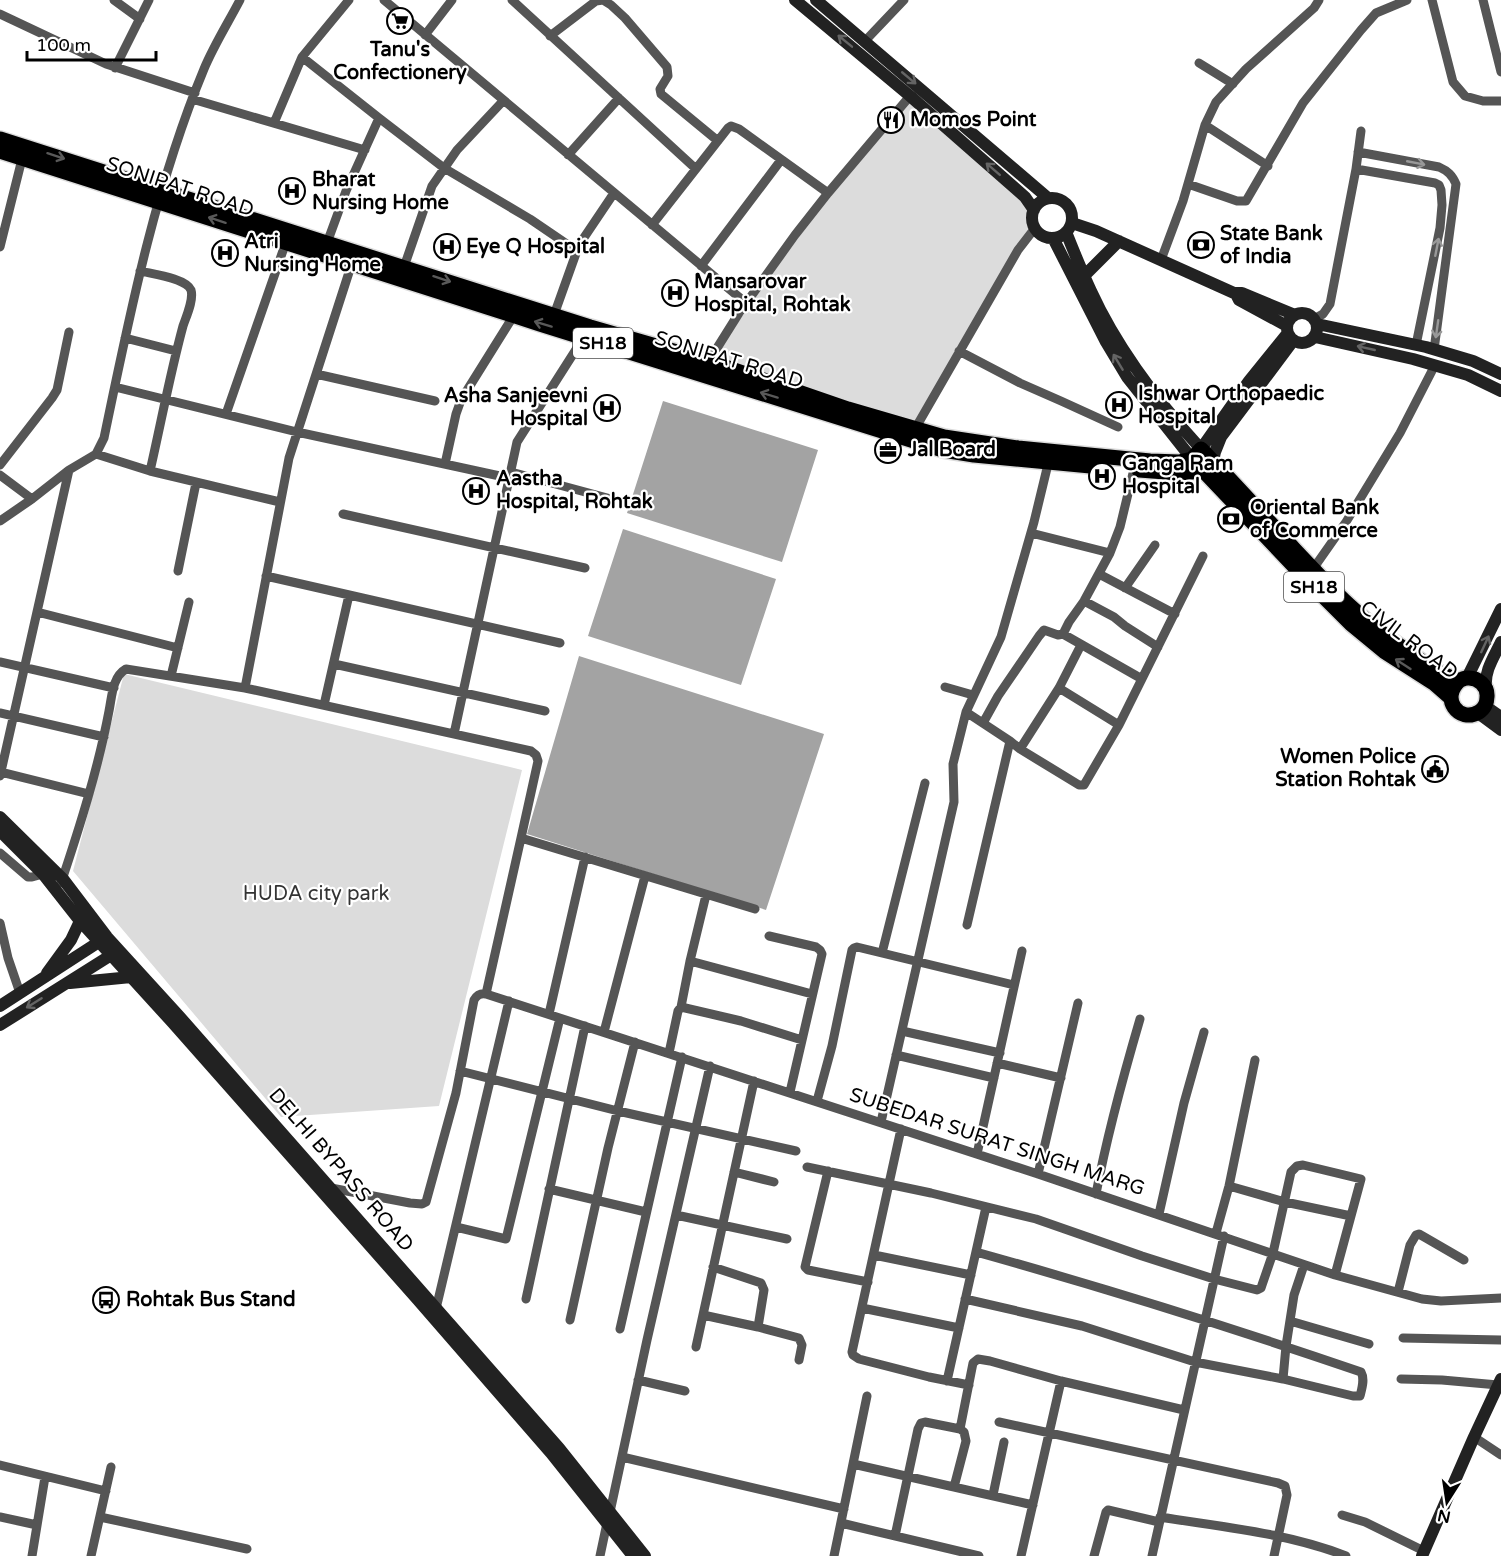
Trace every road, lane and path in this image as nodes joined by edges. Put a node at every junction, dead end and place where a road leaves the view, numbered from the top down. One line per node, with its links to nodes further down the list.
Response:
1 (114, 0): 16 (street)
2 (149, 0): 16 (street)
3 (240, 0): 25 (street)
4 (349, 0): 20 (street)
5 (384, 0): 17 (street)
6 (452, 0): 17 (street)
7 (512, 0): 18 (street)
8 (795, 0): 26 (main road, one-way to 8)
9 (816, 0): 19 (main road)
10 (904, 0): 19 (street)
11 (1320, 0): 24 (street)
12 (1407, 0): 42 (street)
13 (1432, 0): 29 (street)
14 (1483, 0): 23 (street)
15 (0, 14): 22 (street)
16 (140, 19): 22 (street)
17 (425, 35): 28 (street)
18 (550, 36): 27 (street); 35 (street)
19 (865, 41): 50 (main road, one-way to 50)
20 (302, 57): 30 (street); 31 (street)
21 (1199, 63): 24 (street)
22 (115, 68): 25 (street)
23 (1501, 72)
24 (1233, 84): 32 (street)
25 (194, 96): 31 (street); 49 (street)
26 (910, 96): 48 (street); 51 (main road, one-way to 26)
27 (619, 98): 39 (street); 44 (street)
28 (503, 101): 39 (street); 43 (street)
29 (1501, 101)
30 (379, 118): 36 (street); 43 (street)
31 (274, 123): 36 (street)
32 (1205, 126): 42 (street); 46 (street)
33 (1361, 130): 38 (street)
34 (0, 139): 49 (main road, SONIPAT ROAD / SH18, one-way to 49)
35 (718, 141): 41 (street); 44 (street)
36 (365, 150): 58 (street)
37 (0, 151): 40 (main road, SONIPAT ROAD / SH18)
38 (1358, 152): 45 (street); 79 (street, one-way to 79)
39 (568, 155): 47 (street)
40 (22, 159): 49 (main road, SONIPAT ROAD / SH18); 59 (street)
41 (781, 160): 48 (street); 63 (street)
42 (1268, 166): 46 (street)
43 (444, 168): 60 (street); 64 (street)
44 (696, 169): 52 (street)
45 (1356, 169): 72 (street); 78 (street, one-way to 45)
46 (1188, 184): 61 (street)
47 (614, 193): 52 (street); 60 (street)
48 (828, 193): 68 (street)
49 (160, 196): 57 (main road, SONIPAT ROAD / SH18, one-way to 49); 58 (main road, SONIPAT ROAD / SH18); 65 (street)
50 (1048, 198): 51 (main road); 53 (main road)
51 (1034, 210): 54 (main road)
52 (652, 225): 63 (street)
53 (1069, 227): 55 (main road); 56 (main road); 66 (main road)
54 (1035, 228): 55 (main road); 81 (street)
55 (1053, 238): 96 (main road, one-way to 55)
56 (1119, 241): 61 (main road); 66 (main road)
57 (286, 242): 62 (main road, SONIPAT ROAD / SH18); 90 (street)
58 (327, 243): 64 (main road, SONIPAT ROAD / SH18)
59 (0, 248)
60 (577, 251): 70 (street)
61 (1161, 260): 67 (main road)
62 (352, 263): 69 (main road, SONIPAT ROAD / SH18); 84 (street)
63 (701, 266): 68 (street)
64 (404, 267): 70 (main road, SONIPAT ROAD / SH18, one-way to 70)
65 (140, 272): 77 (street); 80 (street)
66 (1084, 276): 96 (main road)
67 (1234, 293): 71 (main road); 74 (main road)
68 (746, 303): 83 (street)
69 (514, 315): 75 (main road, SONIPAT ROAD / SH18, one-way to 69); 98 (street)
70 (554, 315): 83 (main road, SONIPAT ROAD / SH18)
71 (1295, 315): 72 (main road); 74 (main road)
72 (1316, 322): 76 (main road); 78 (main road)
73 (69, 332): 99 (street)
74 (1289, 334): 76 (main road); 96 (main road); 100 (main road)
75 (584, 337): 83 (main road, SONIPAT ROAD / SH18); 105 (street)
76 (1315, 337): 82 (main road, one-way to 76)
77 (125, 338): 80 (street); 86 (street)
78 (1416, 345): 79 (main road)
79 (1434, 350): 85 (main road)
80 (176, 351): 88 (street)
81 (959, 351): 92 (street); 93 (street)
82 (1435, 365): 87 (main road); 118 (street)
83 (705, 367): 91 (main road, SONIPAT ROAD / SH18)
84 (316, 374): 89 (street); 94 (street)
85 (1501, 374)
86 (115, 387): 88 (street); 95 (street)
87 (1501, 391)
88 (165, 400): 90 (street); 103 (street)
89 (435, 401)
90 (226, 414): 94 (street)
91 (847, 414): 93 (main road, SONIPAT ROAD / SH18); 97 (main road, SONIPAT ROAD / SH18)
92 (1118, 427)
93 (915, 429): 97 (main road, SONIPAT ROAD / SH18)
94 (297, 432): 98 (street); 109 (street)
95 (96, 454): 102 (street); 103 (street)
96 (1196, 454): 97 (main road, SONIPAT ROAD / SH18); 100 (main road, CIVIL ROAD / SH18)
97 (1049, 457): 101 (main road, SONIPAT ROAD / SH18); 112 (street)
98 (445, 464): 105 (street)
99 (0, 465)
100 (1208, 466): 101 (main road, SONIPAT ROAD / SH18); 118 (main road, CIVIL ROAD / SH18); 148 (main road, CIVIL ROAD / SH18, one-way to 100)
101 (1134, 469): 115 (street)
102 (69, 470): 107 (street); 127 (street)
103 (150, 471): 106 (street)
104 (0, 474): 107 (street)
105 (510, 475): 108 (street); 114 (street)
106 (196, 483): 109 (street); 119 (street)
107 (32, 499): 111 (street)
108 (611, 499)
109 (280, 502): 121 (street)
110 (343, 514): 114 (street)
111 (0, 521)
112 (1030, 533): 115 (street); 147 (street)
113 (1155, 545): 122 (street)
114 (494, 548): 117 (street); 129 (street)
115 (1110, 553): 120 (street)
116 (1203, 556): 128 (street)
117 (585, 568)
118 (1312, 569): 141 (main road, CIVIL ROAD / SH18)
119 (178, 571)
120 (1100, 574): 122 (street); 124 (street)
121 (266, 576): 123 (street); 144 (street)
122 (1125, 588): 128 (street)
123 (349, 595): 129 (street); 137 (street)
124 (1084, 601): 130 (street); 134 (street)
125 (189, 602): 135 (street)
126 (1501, 609): 141 (main road, one-way to 126)
127 (37, 612): 135 (street); 138 (street)
128 (1175, 614): 134 (street)
129 (478, 625): 132 (street); 146 (street)
130 (1063, 634): 133 (street); 156 (street)
131 (1501, 642): 149 (main road)
132 (560, 643)
133 (1081, 645): 140 (street); 145 (street)
134 (1158, 647): 140 (street)
135 (178, 648): 139 (street)
136 (0, 662): 138 (street)
137 (334, 664): 146 (street); 150 (street)
138 (25, 668): 143 (street); 154 (street)
139 (171, 676): 143 (street); 144 (street)
140 (1142, 679): 157 (street)
141 (1464, 679): 148 (main road); 149 (main road, SH18)
142 (945, 687): 147 (street)
143 (114, 688): 160 (street)
144 (245, 688): 150 (street)
145 (1059, 688): 157 (street); 162 (street)
146 (463, 693): 151 (street); 159 (street)
147 (973, 694): 152 (street)
148 (1450, 698): 149 (main road, SH18)
149 (1487, 700): 155 (main road); 158 (main road)
150 (324, 705): 159 (street)
151 (545, 711)
152 (966, 712): 156 (street); 186 (street)
153 (0, 713): 154 (street)
154 (13, 717): 160 (street); 163 (street)
155 (1501, 717)
156 (983, 723): 161 (street)
157 (1119, 725): 162 (street)
158 (1501, 730)
159 (454, 734): 168 (street)
160 (104, 737): 165 (street)
161 (1010, 741): 162 (street); 179 (street)
162 (1020, 749)
163 (0, 774): 165 (street)
164 (925, 783): 184 (street)
165 (89, 794): 173 (street)
166 (0, 817): 173 (main road, DELHI BYPASS ROAD)
167 (0, 831): 171 (main road, DELHI BYPASS ROAD)
168 (521, 838): 170 (street); 192 (street)
169 (0, 853): 171 (street)
170 (585, 857): 172 (street); 198 (street)
171 (43, 874): 174 (main road, DELHI BYPASS ROAD)
172 (645, 876): 175 (street); 204 (street)
173 (63, 879): 174 (street); 181 (main road, DELHI BYPASS ROAD)
174 (58, 892): 177 (main road, DELHI BYPASS ROAD)
175 (706, 895): 176 (street); 185 (street)
176 (755, 909)
177 (80, 921): 181 (main road, DELHI BYPASS ROAD); 188 (main road)
178 (0, 923): 191 (street)
179 (967, 925)
180 (769, 936): 193 (street)
181 (104, 939): 183 (main road, DELHI BYPASS ROAD); 188 (main road)
182 (1022, 951): 190 (street)
183 (116, 953): 187 (main road, DELHI BYPASS ROAD); 189 (main road); 238 (main road, DELHI BYPASS ROAD)
184 (882, 953): 186 (street); 222 (street)
185 (690, 961): 193 (street); 197 (street)
186 (917, 963): 190 (street); 203 (street)
187 (131, 977): 189 (main road); 267 (main road, DELHI BYPASS ROAD)
188 (43, 978): 191 (main road)
189 (67, 983): 201 (main road, one-way to 201)
190 (1014, 985): 211 (street)
191 (20, 993): 196 (main road)
192 (486, 994): 194 (street, SUBEDAR SURAT SINGH MARG); 214 (street)
193 (812, 994): 206 (street)
194 (509, 1001): 198 (street, SUBEDAR SURAT SINGH MARG); 217 (street)
195 (1078, 1003): 216 (street)
196 (0, 1006)
197 (681, 1006): 206 (street); 208 (street)
198 (549, 1014): 199 (street, SUBEDAR SURAT SINGH MARG)
199 (560, 1018): 202 (street, SUBEDAR SURAT SINGH MARG); 219 (street)
200 (1140, 1019): 240 (street)
201 (0, 1025)
202 (585, 1026): 204 (street, SUBEDAR SURAT SINGH MARG); 221 (street)
203 (902, 1030): 209 (street); 211 (street)
204 (604, 1032): 207 (street, SUBEDAR SURAT SINGH MARG)
205 (1204, 1032): 246 (street)
206 (802, 1040): 220 (street)
207 (635, 1042): 208 (street, SUBEDAR SURAT SINGH MARG); 223 (street)
208 (669, 1053): 210 (street, SUBEDAR SURAT SINGH MARG)
209 (896, 1055): 215 (street); 225 (street)
210 (682, 1057): 213 (street, SUBEDAR SURAT SINGH MARG); 224 (street)
211 (998, 1058): 215 (street); 216 (street)
212 (1255, 1060): 237 (street)
213 (710, 1066): 218 (street, SUBEDAR SURAT SINGH MARG); 226 (street)
214 (460, 1071): 217 (street); 238 (street)
215 (994, 1078): 230 (street)
216 (1061, 1078): 234 (street)
217 (491, 1079): 219 (street); 249 (street)
218 (754, 1081): 220 (street, SUBEDAR SURAT SINGH MARG); 228 (street)
219 (542, 1092): 221 (street); 249 (street)
220 (790, 1092): 222 (street, SUBEDAR SURAT SINGH MARG)
221 (569, 1098): 223 (street); 239 (street)
222 (817, 1101): 225 (street, SUBEDAR SURAT SINGH MARG)
223 (618, 1111): 224 (street); 241 (street)
224 (667, 1122): 226 (street); 244 (street)
225 (881, 1122): 227 (street, SUBEDAR SURAT SINGH MARG)
226 (695, 1128): 228 (street); 245 (street)
227 (901, 1129): 230 (street, SUBEDAR SURAT SINGH MARG); 236 (street)
228 (741, 1138): 229 (street); 233 (street)
229 (796, 1151)
230 (977, 1154): 234 (street, SUBEDAR SURAT SINGH MARG)
231 (807, 1167): 232 (street)
232 (828, 1171): 236 (street); 261 (street)
233 (734, 1172): 235 (street); 248 (street)
234 (1038, 1174): 240 (street, SUBEDAR SURAT SINGH MARG)
235 (774, 1182)
236 (890, 1184): 243 (street); 254 (street)
237 (1229, 1186): 242 (street); 250 (street)
238 (331, 1188): 267 (main road, DELHI BYPASS ROAD)
239 (549, 1189): 241 (street); 264 (street)
240 (1096, 1194): 246 (street, SUBEDAR SURAT SINGH MARG)
241 (597, 1200): 244 (street); 269 (street)
242 (1285, 1202): 247 (street); 247 (street); 253 (street)
243 (986, 1207): 252 (street); 260 (street)
244 (646, 1212): 274 (street)
245 (675, 1215): 248 (street); 284 (street)
246 (1159, 1215): 250 (street, SUBEDAR SURAT SINGH MARG)
247 (1351, 1216): 259 (street)
248 (723, 1225): 251 (street); 257 (street)
249 (456, 1227): 267 (street)
250 (1220, 1235): 253 (street, SUBEDAR SURAT SINGH MARG); 260 (street)
251 (787, 1239)
252 (976, 1252): 258 (street); 270 (street)
253 (1273, 1253): 256 (street, SUBEDAR SURAT SINGH MARG); 260 (street)
254 (874, 1255): 258 (street); 261 (street)
255 (1464, 1260): 262 (street)
256 (1304, 1265): 259 (street, SUBEDAR SURAT SINGH MARG); 271 (street)
257 (713, 1267): 268 (street); 272 (street)
258 (971, 1275): 265 (street)
259 (1335, 1275): 262 (street, SUBEDAR SURAT SINGH MARG)
260 (1214, 1279): 270 (street)
261 (868, 1282): 266 (street)
262 (1398, 1292): 263 (street, SUBEDAR SURAT SINGH MARG)
263 (1501, 1298)
264 (526, 1299)
265 (965, 1299): 273 (street); 281 (street)
266 (862, 1308): 273 (street); 285 (street)
267 (435, 1313): 313 (main road, DELHI BYPASS ROAD)
268 (703, 1315): 272 (street); 279 (street)
269 (570, 1320)
270 (1205, 1320): 278 (street); 281 (street)
271 (1290, 1321): 277 (street); 278 (street)
272 (758, 1327): 280 (street)
273 (959, 1328): 285 (street)
274 (620, 1329)
275 (1403, 1338): 276 (street)
276 (1501, 1340)
277 (1369, 1344)
278 (1286, 1346): 282 (street); 282 (street)
279 (696, 1347)
280 (799, 1360)
281 (1195, 1362): 282 (street); 291 (street)
282 (1282, 1379)
283 (1401, 1379): 287 (street)
284 (638, 1380): 289 (street); 298 (street)
285 (947, 1381): 288 (street)
286 (1061, 1381): 288 (street); 291 (street); 294 (street)
287 (1500, 1384): 295 (main road)
288 (969, 1385): 293 (street)
289 (685, 1391)
290 (867, 1396): 300 (street)
291 (1184, 1410): 299 (street)
292 (999, 1422): 294 (street)
293 (960, 1429): 304 (street); 305 (street)
294 (1049, 1433): 299 (street); 308 (street)
295 (1474, 1437): 297 (street); 320 (main road)
296 (1004, 1442): 307 (street)
297 (1501, 1455)
298 (622, 1457): 309 (street); 313 (street)
299 (1173, 1460): 314 (street); 318 (street)
300 (853, 1464): 304 (street); 309 (street)
301 (0, 1465): 303 (street)
302 (111, 1467): 306 (street)
303 (45, 1477): 306 (street); 316 (street)
304 (908, 1477): 305 (street); 317 (street)
305 (954, 1487): 307 (street)
306 (105, 1491): 312 (street)
307 (993, 1495): 308 (street)
308 (1033, 1505): 328 (street)
309 (844, 1509): 315 (street)
310 (1342, 1515): 320 (street)
311 (0, 1517): 316 (street)
312 (100, 1517): 319 (street); 322 (street)
313 (608, 1517): 323 (street); 324 (main road, DELHI BYPASS ROAD); 325 (main road, DELHI BYPASS ROAD)
314 (1160, 1520): 318 (street); 329 (street); 330 (street)
315 (841, 1523): 317 (street); 326 (street)
316 (38, 1525): 321 (street)
317 (895, 1536): 327 (street)
318 (1278, 1536): 331 (street); 332 (street)
319 (247, 1549)
320 (1423, 1554)
321 (32, 1556)
322 (91, 1556)
323 (600, 1556)
324 (633, 1556)
325 (645, 1556)
326 (834, 1556)
327 (979, 1556)
328 (1021, 1556)
329 (1094, 1556)
330 (1152, 1556)
331 (1274, 1556)
332 (1346, 1556)

